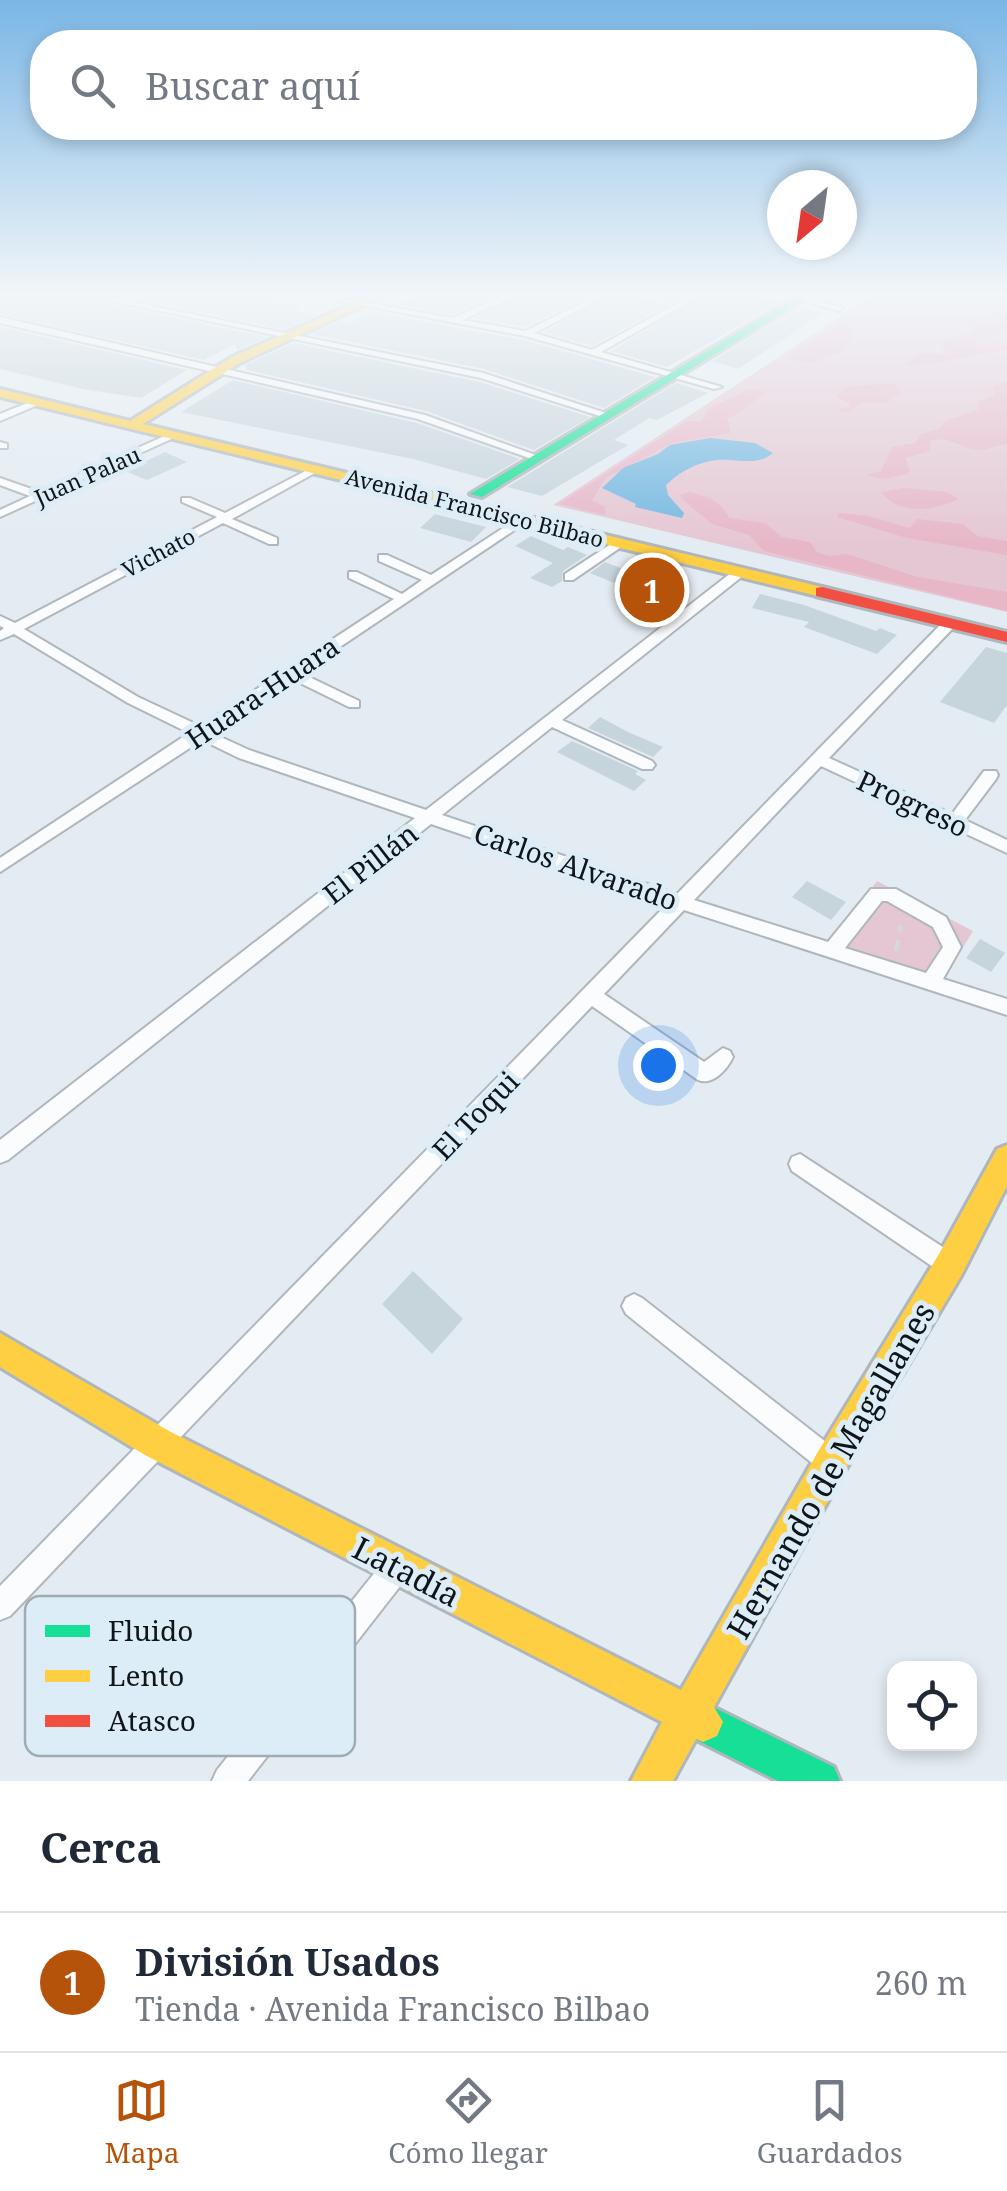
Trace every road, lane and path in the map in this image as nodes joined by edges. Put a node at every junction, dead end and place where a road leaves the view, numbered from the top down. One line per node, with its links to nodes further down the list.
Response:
1 (203, 379): 12 (main road)
2 (252, 379): 14 (street)
3 (492, 379): 10 (street)
4 (666, 379): 10 (main road)
5 (691, 379): 7 (street)
6 (0, 382): 12 (main road, Avenida Francisco Bilbao)
7 (716, 387)
8 (0, 394): 9 (main road, Avenida Francisco Bilbao)
9 (37, 402): 11 (street); 12 (main road, Avenida Francisco Bilbao)
10 (606, 415): 14 (main road)
11 (0, 418)
12 (138, 420): 13 (main road, Avenida Francisco Bilbao); 17 (main road, Avenida Francisco Bilbao)
13 (175, 435): 15 (main road, Avenida Francisco Bilbao); 18 (street, Juan Palau)
14 (536, 457): 17 (main road)
15 (317, 469): 19 (main road, Avenida Francisco Bilbao); 22 (street, Vichato)
16 (0, 481): 18 (street)
17 (476, 494): 19 (main road); 32 (main road, Avenida Francisco Bilbao)
18 (41, 496): 21 (street, Juan Palau)
19 (438, 498): 23 (main road, Avenida Francisco Bilbao)
20 (186, 500): 22 (street)
21 (0, 514)
22 (224, 518): 24 (street); 34 (street, Vichato)
23 (524, 519): 25 (main road, Avenida Francisco Bilbao); 30 (street, Huara-Huara)
24 (273, 541)
25 (621, 543): 27 (main road, Avenida Francisco Bilbao); 29 (street)
26 (383, 558): 30 (street)
27 (740, 572): 33 (main road, Avenida Francisco Bilbao); 38 (street, El Pillán)
28 (353, 575): 31 (street)
29 (570, 577)
30 (432, 580): 31 (street, Huara-Huara)
31 (404, 598): 36 (street, Huara-Huara)
32 (1007, 621)
33 (950, 623): 35 (main road, Avenida Francisco Bilbao); 40 (street, El Toqui)
34 (5, 628): 39 (street, Carlos Alvarado)
35 (1007, 637)
36 (290, 674): 37 (street); 39 (street, Huara-Huara)
37 (354, 704)
38 (551, 720): 41 (street); 43 (street, El Pillán)
39 (199, 734): 43 (street, Carlos Alvarado); 46 (street, Huara-Huara)
40 (819, 759): 44 (street, Progreso); 47 (street, El Toqui)
41 (646, 764)
42 (990, 775): 44 (street)
43 (429, 816): 47 (street, Carlos Alvarado); 55 (street, El Pillán)
44 (955, 822): 45 (street, Progreso)
45 (1007, 847)
46 (0, 866)
47 (681, 902): 49 (street, Carlos Alvarado); 52 (street, El Toqui)
48 (928, 916): 49 (street); 50 (path); 51 (street)
49 (832, 950): 51 (street, Carlos Alvarado)
50 (896, 951)
51 (932, 982): 53 (street, Carlos Alvarado)
52 (591, 995): 54 (street); 61 (street, El Toqui)
53 (1007, 1006)
54 (724, 1057)
55 (0, 1154)
56 (1007, 1158): 58 (main road, Hernando de Magallanes)
57 (800, 1164): 58 (street)
58 (950, 1265): 62 (main road, Hernando de Magallanes)
59 (634, 1306): 62 (street)
60 (0, 1350): 61 (main road, Latadía)
61 (157, 1444): 63 (main road, Latadía); 64 (street, El Toqui)
62 (832, 1462): 66 (main road, Hernando de Magallanes)
63 (398, 1566): 65 (street); 66 (main road, Latadía)
64 (0, 1606)
65 (355, 1620)
66 (688, 1714): 69 (main road, Hernando de Magallanes); 70 (main road, Latadía)
67 (248, 1756): 68 (street)
68 (228, 1781)
69 (652, 1781)
70 (820, 1781)

